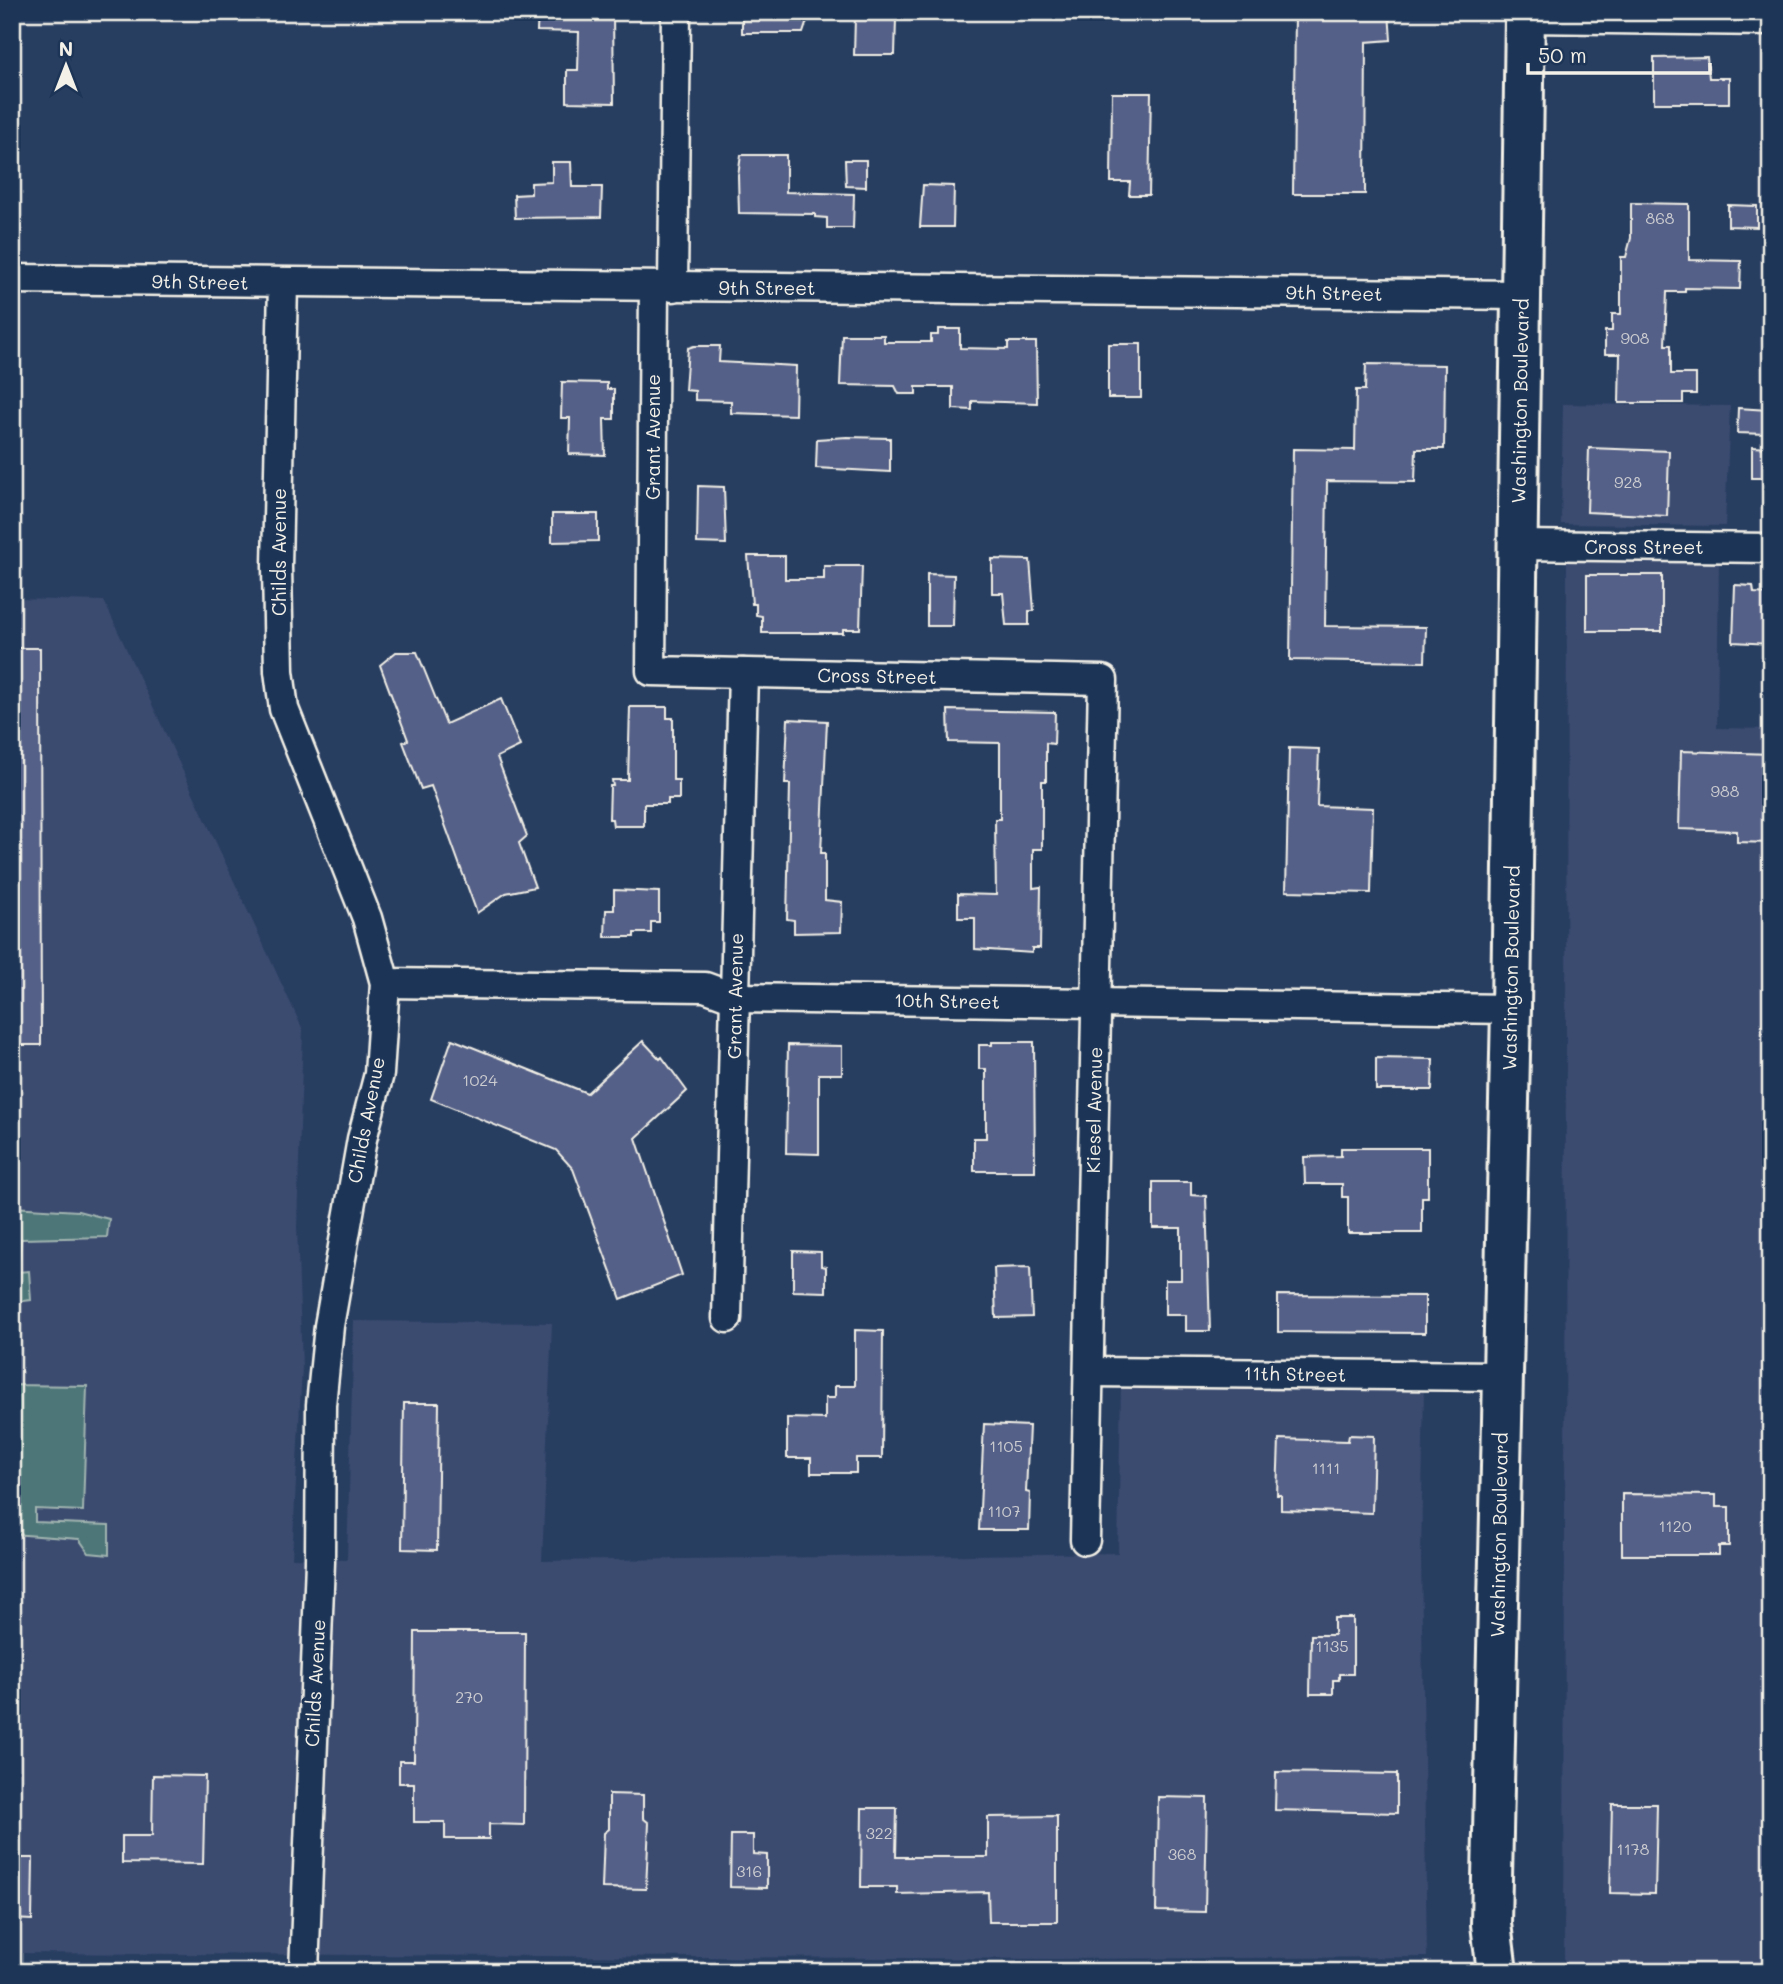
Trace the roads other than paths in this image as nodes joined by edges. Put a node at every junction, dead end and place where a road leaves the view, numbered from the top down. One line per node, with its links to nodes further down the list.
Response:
1 (676, 12): 6 (street, Grant Avenue)
2 (1525, 15): 3 (street); 7 (main road, Washington Boulevard)
3 (1771, 21)
4 (12, 279): 5 (street, 9th Street)
5 (283, 284): 6 (street, 9th Street); 13 (street, Childs Avenue)
6 (664, 287): 7 (street, 9th Street); 10 (street, Grant Avenue)
7 (1521, 295): 8 (main road, Washington Boulevard)
8 (1518, 545): 9 (street, Cross Street); 16 (main road, Washington Boulevard)
9 (1771, 548)
10 (651, 671): 11 (street, Cross Street)
11 (743, 673): 12 (street, Cross Street); 14 (street, Grant Avenue)
12 (1103, 680): 15 (street, Kiesel Avenue)
13 (385, 983): 14 (street, 10th Street); 22 (street, Childs Avenue)
14 (735, 998): 15 (street, 10th Street); 17 (street, Grant Avenue)
15 (1096, 1003): 16 (street, 10th Street); 18 (street, Kiesel Avenue)
16 (1511, 1009): 19 (main road, Washington Boulevard)
17 (727, 1318)
18 (1089, 1372): 19 (street, 11th Street); 20 (street, Kiesel Avenue)
19 (1501, 1376): 21 (main road, Washington Boulevard)
20 (1086, 1540)
21 (1491, 1924): 23 (main road, Washington Boulevard); 24 (main road, Washington Boulevard)
22 (304, 1972)
23 (1476, 1972)
24 (1497, 1972)

